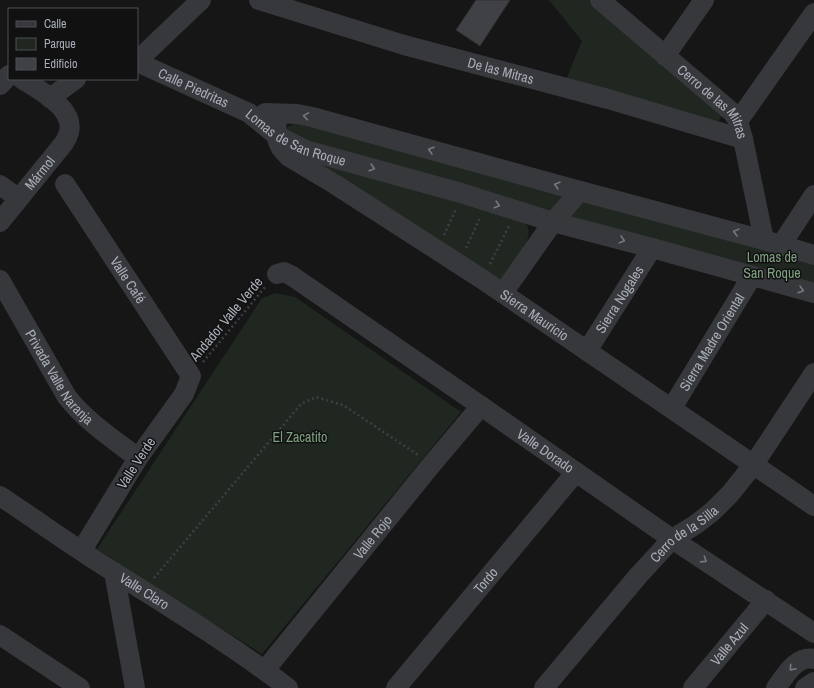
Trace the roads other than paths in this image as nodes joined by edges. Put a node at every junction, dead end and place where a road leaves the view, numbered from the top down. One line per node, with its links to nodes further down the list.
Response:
1 (201, 0): 7 (street)
2 (259, 0): 16 (street, De las Mitras)
3 (600, 0): 6 (street, Cerro de las Mitras)
4 (704, 0): 6 (street)
5 (814, 13): 16 (street)
6 (665, 56): 16 (street, Cerro de las Mitras)
7 (138, 60)
8 (138, 61): 14 (street, Calle Piedritas)
9 (8, 76): 12 (street)
10 (23, 80): 13 (street)
11 (75, 80): 13 (street)
12 (0, 85)
13 (50, 98): 22 (street, Mármol)
14 (249, 113): 15 (street, Lomas de San Roque); 17 (street, Lomas de San Roque)
15 (277, 114): 17 (street, Sierra Mauricio); 20 (street, Lomas de San Roque, one-way to 15)
16 (740, 130): 25 (street, Cerro de las Mitras)
17 (276, 135): 24 (street, Lomas de San Roque, one-way to 24); 31 (street, Sierra Mauricio)
18 (65, 184): 35 (street, Valle Café)
19 (0, 185): 22 (street)
20 (580, 191): 24 (street); 25 (street, Lomas de San Roque, one-way to 20)
21 (814, 194): 25 (street)
22 (18, 198): 23 (street, Mármol)
23 (0, 222)
24 (553, 222): 26 (street, Lomas de San Roque, one-way to 26); 31 (street)
25 (772, 242): 27 (street, Lomas de San Roque)
26 (652, 248): 29 (street, Lomas de San Roque); 33 (street, Sierra Nogales)
27 (814, 255)
28 (277, 274): 36 (street, Valle Dorado)
29 (752, 276): 32 (street, Lomas de San Roque, one-way to 32); 37 (street, Sierra Madre Oriental)
30 (0, 280): 38 (street, Privada Valle Naranja)
31 (503, 293): 33 (street, Sierra Mauricio)
32 (814, 293)
33 (587, 351): 37 (street, Sierra Mauricio)
34 (814, 373): 39 (street, Cerro de la Silla)
35 (191, 376): 38 (street, Valle Verde)
36 (481, 406): 40 (street, Valle Dorado); 50 (street, Valle Rojo)
37 (672, 408): 39 (street, Sierra Mauricio)
38 (138, 458): 44 (street, Valle Verde)
39 (754, 464): 42 (street, Sierra Mauricio); 43 (street, Cerro de la Silla)
40 (576, 472): 43 (street, Valle Dorado); 55 (street, Tordo)
41 (0, 496): 44 (street, Valle Claro)
42 (814, 506)
43 (672, 539): 46 (street, Valle Dorado, one-way to 46); 56 (street, Cerro de la Silla)
44 (82, 550): 45 (street, Valle Claro)
45 (114, 572): 50 (street, Valle Claro); 53 (street)
46 (766, 600): 47 (street, Valle Dorado); 57 (street, Valle Azul)
47 (814, 633)
48 (0, 635): 52 (street)
49 (814, 659): 58 (street, one-way to 58)
50 (265, 670): 54 (street, Valle Claro)
51 (814, 682): 59 (street)
52 (80, 688)
53 (135, 688)
54 (288, 688)
55 (396, 688)
56 (544, 688)
57 (693, 688)
58 (776, 688)
59 (805, 688)

